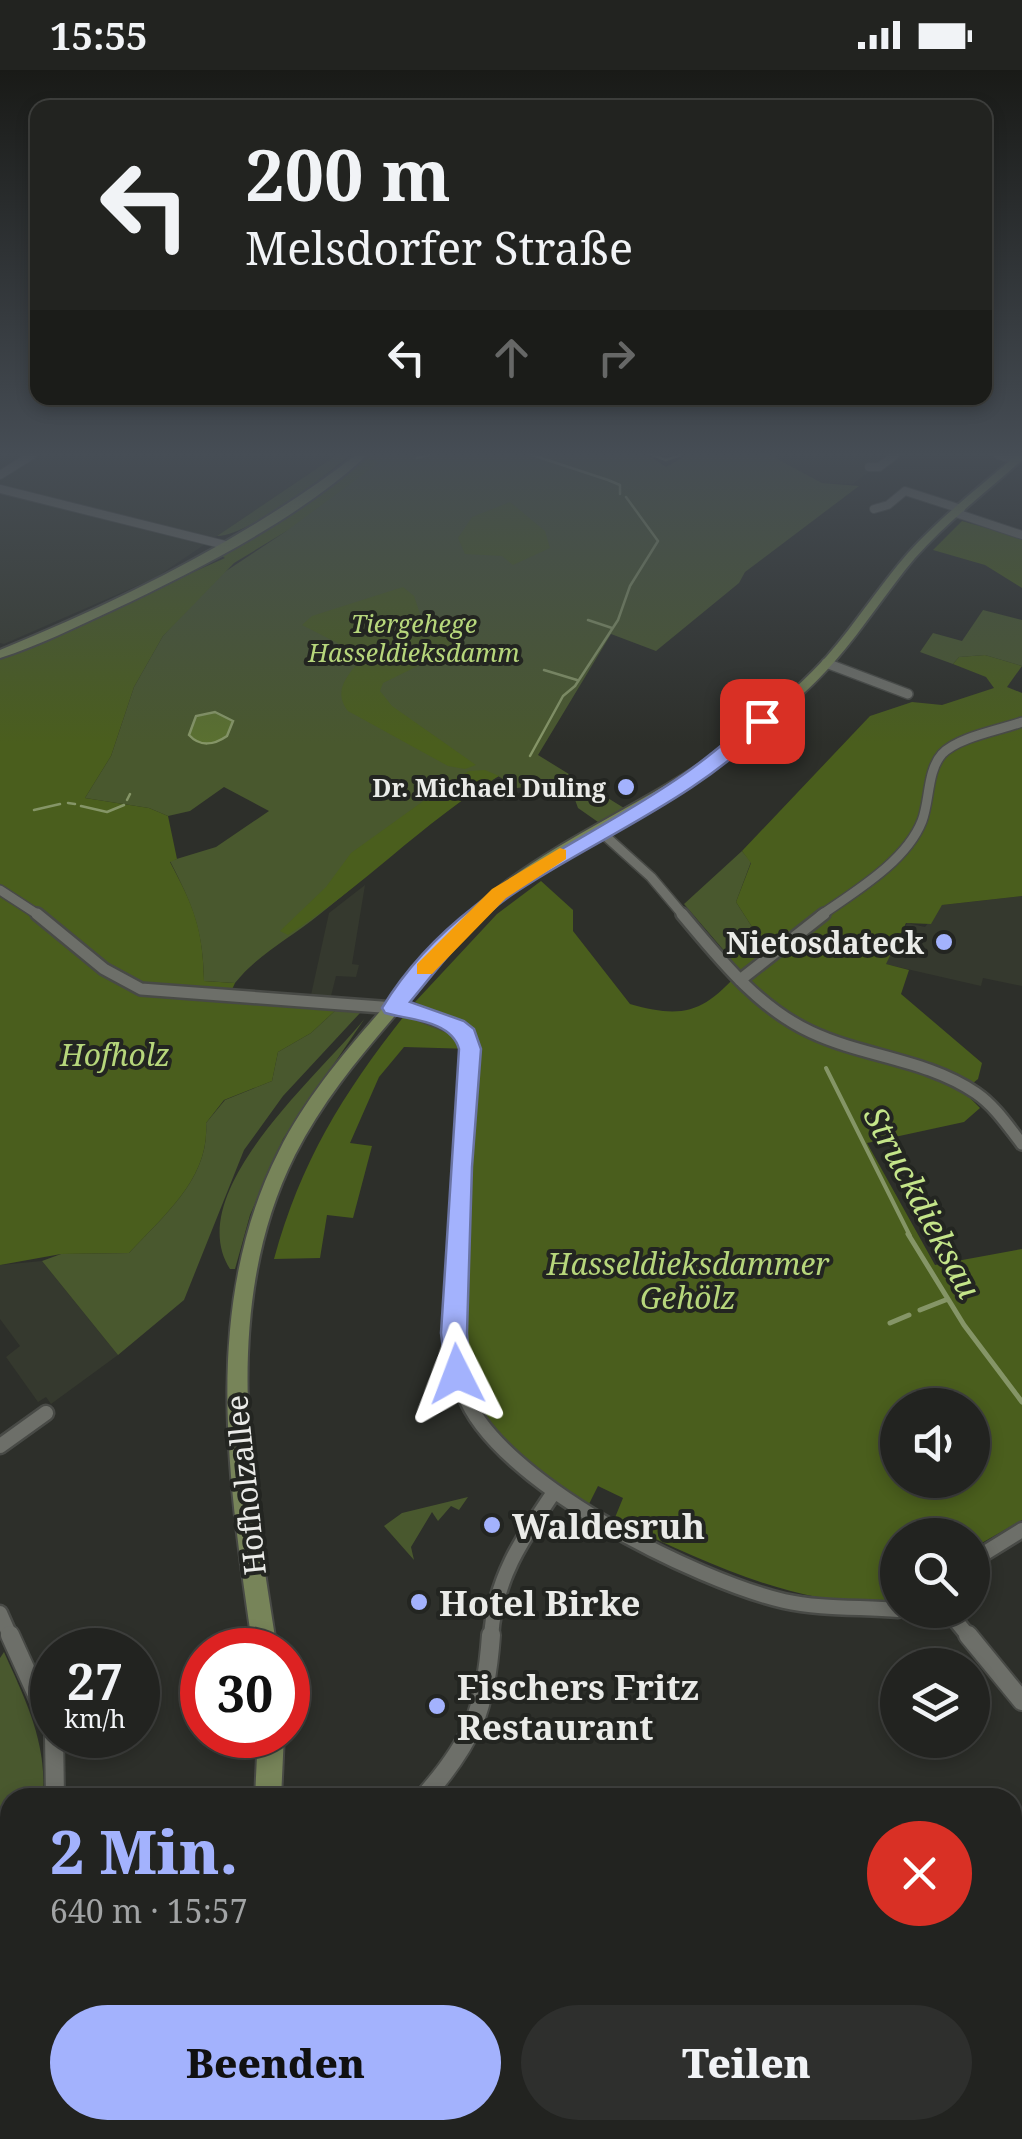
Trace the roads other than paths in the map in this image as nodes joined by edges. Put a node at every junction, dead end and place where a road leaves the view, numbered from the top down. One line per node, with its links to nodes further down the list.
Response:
1 (219, 552): 3 (street)
2 (917, 552): 4 (street, Hofholzallee)
3 (0, 654)
4 (826, 663): 5 (street); 7 (street, Hofholzallee)
5 (908, 694)
6 (1022, 722): 9 (street)
7 (601, 832): 9 (street); 10 (street, Hofholzallee)
8 (0, 890): 10 (street)
9 (740, 980): 11 (street)
10 (393, 1008): 14 (street); 19 (street, Hofholzallee)
11 (1022, 1144)
12 (46, 1412): 13 (street)
13 (0, 1446)
14 (554, 1492): 17 (street); 27 (street)
15 (1022, 1530): 16 (street)
16 (990, 1549)
17 (880, 1609)
18 (0, 1613): 21 (street)
19 (262, 1628)
20 (962, 1628): 22 (street)
21 (30, 1680)
22 (1022, 1701)
23 (54, 1758): 25 (street)
24 (269, 1758): 26 (street)
25 (55, 1788)
26 (268, 1788)
27 (432, 1788)

